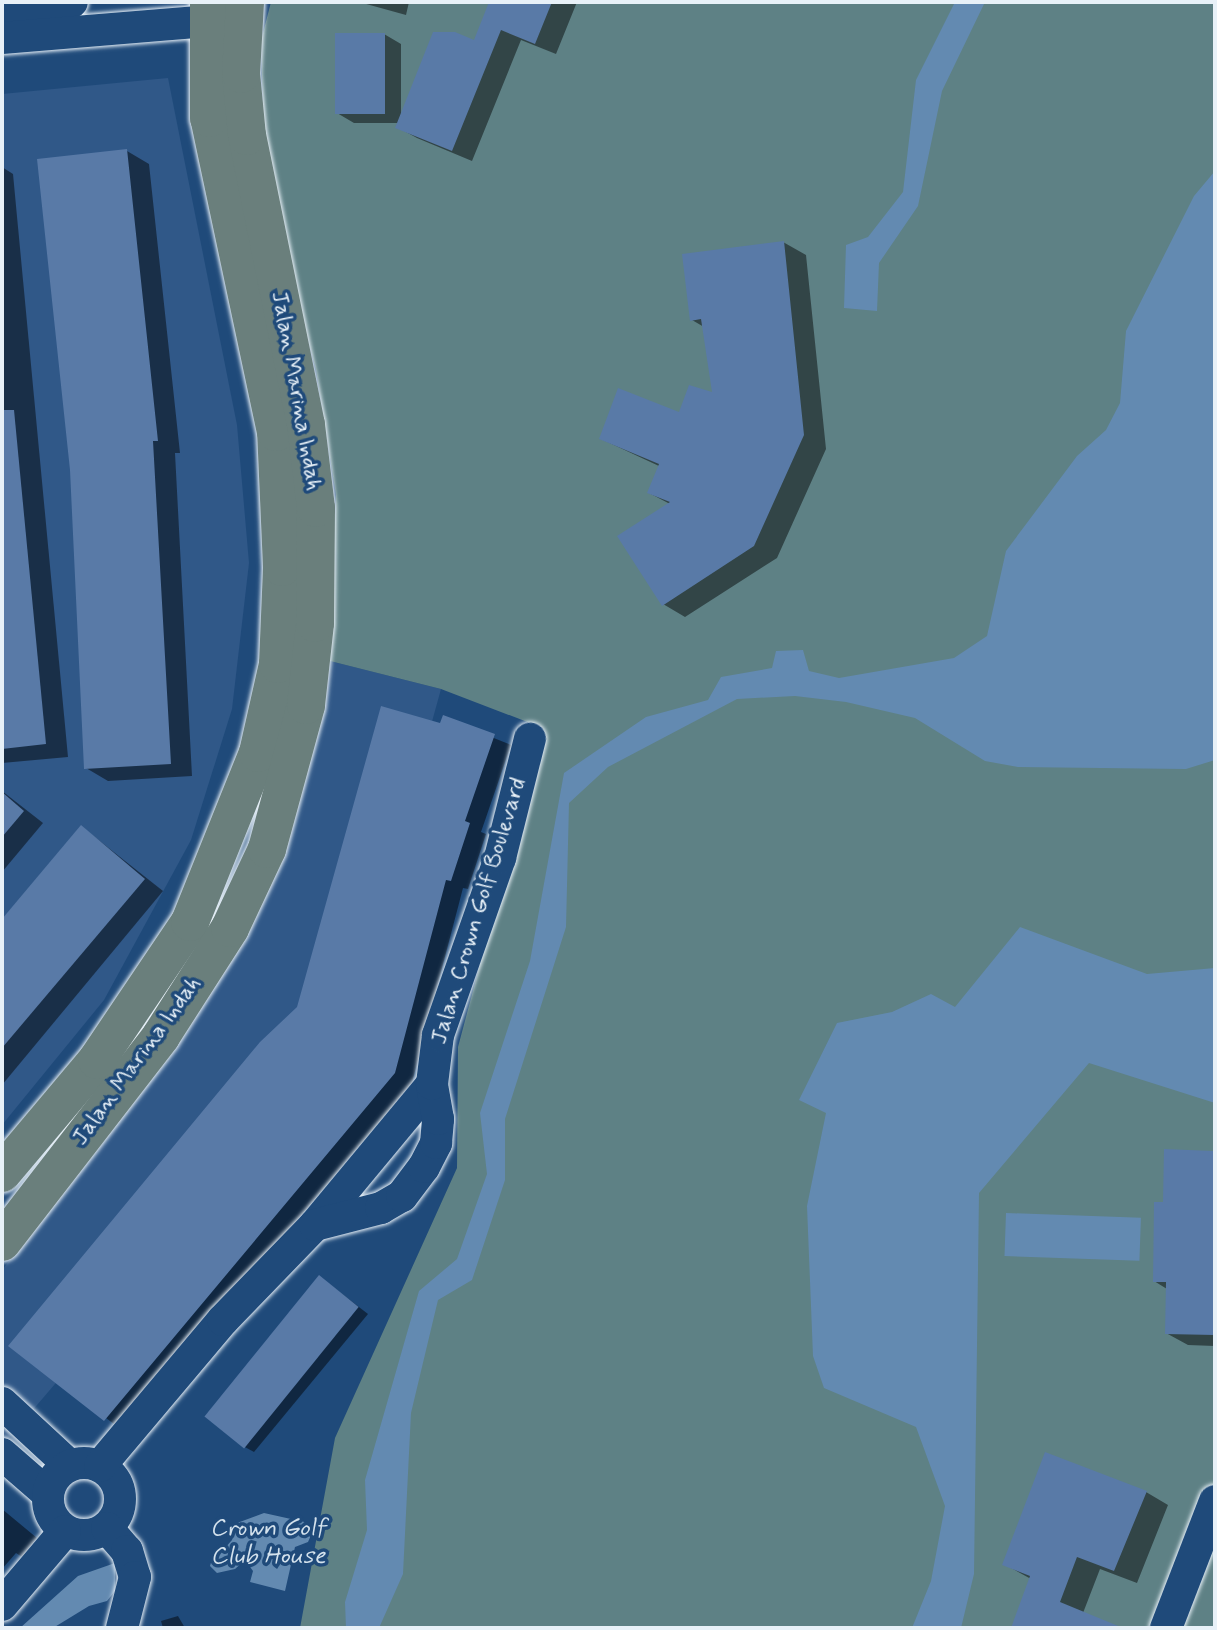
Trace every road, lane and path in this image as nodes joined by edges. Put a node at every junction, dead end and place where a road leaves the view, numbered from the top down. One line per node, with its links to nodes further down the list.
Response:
1 (72, 2): 3 (street)
2 (245, 2): 10 (main road, Jalan Marina Indah)
3 (2, 8)
4 (215, 8): 5 (street, Jalan Marina Indah); 8 (main road, Jalan Marina Indah)
5 (2, 38)
6 (530, 739): 7 (street, Jalan Crown Golf Boulevard)
7 (432, 1084): 9 (street); 9 (street, Jalan Crown Golf Boulevard)
8 (2, 1173)
9 (315, 1225): 14 (street)
10 (2, 1242)
11 (2, 1403): 13 (street)
12 (2, 1454): 15 (street)
13 (69, 1465): 14 (street); 15 (street)
14 (100, 1466): 17 (street)
15 (48, 1494): 18 (street)
16 (1215, 1501): 21 (street)
17 (107, 1528): 18 (street); 20 (street)
18 (65, 1531): 19 (street)
19 (2, 1605)
20 (122, 1628)
21 (1166, 1628)

